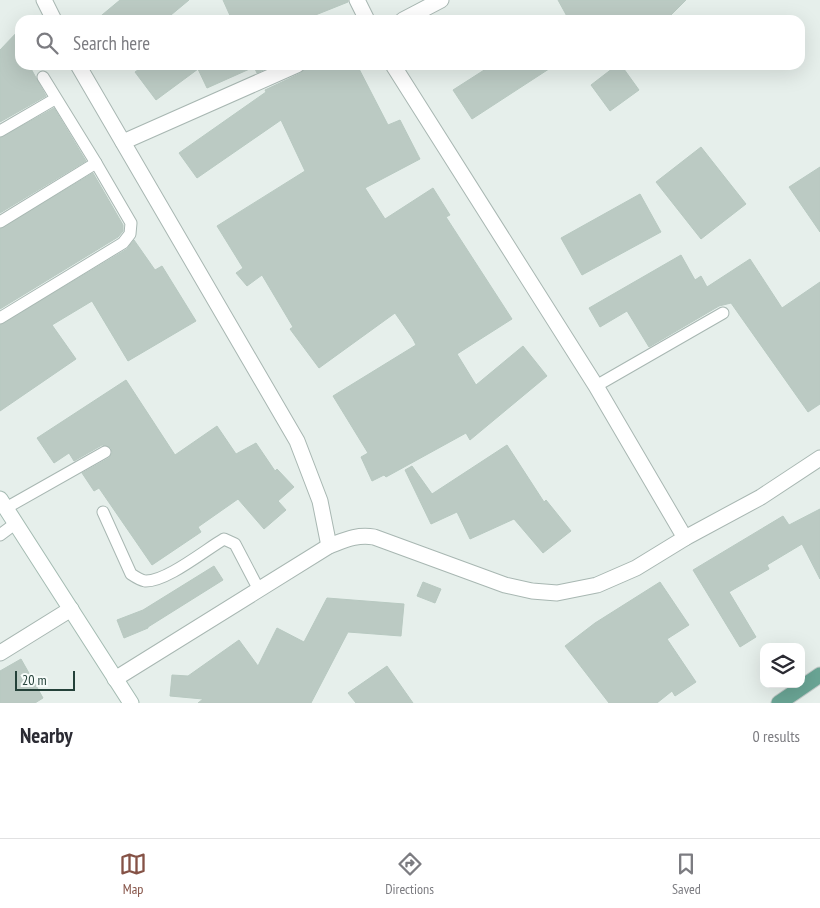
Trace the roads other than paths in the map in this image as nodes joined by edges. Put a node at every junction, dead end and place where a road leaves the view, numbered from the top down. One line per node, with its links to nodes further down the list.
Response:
1 (44, 0): 4 (street)
2 (357, 0): 5 (street)
3 (441, 0): 6 (street)
4 (52, 15)
5 (364, 15)
6 (412, 15)
7 (81, 70): 13 (street)
8 (287, 70): 13 (street)
9 (396, 70): 18 (street)
10 (43, 77): 11 (lane)
11 (55, 99): 12 (lane); 14 (lane)
12 (0, 131)
13 (123, 142): 26 (street)
14 (96, 163): 15 (lane); 17 (lane)
15 (0, 222)
16 (723, 313): 18 (lane)
17 (0, 318)
18 (596, 386): 25 (street)
19 (105, 452): 21 (lane)
20 (820, 458): 25 (street)
21 (3, 504): 23 (street)
22 (103, 512): 27 (lane)
23 (16, 523): 24 (lane); 28 (street)
24 (0, 535)
25 (685, 538): 26 (street)
26 (329, 546): 27 (street)
27 (259, 590): 31 (street)
28 (71, 609): 29 (street); 31 (street)
29 (0, 653)
30 (820, 675): 33 (main road)
31 (115, 679): 32 (street)
32 (131, 703)
33 (779, 703)

